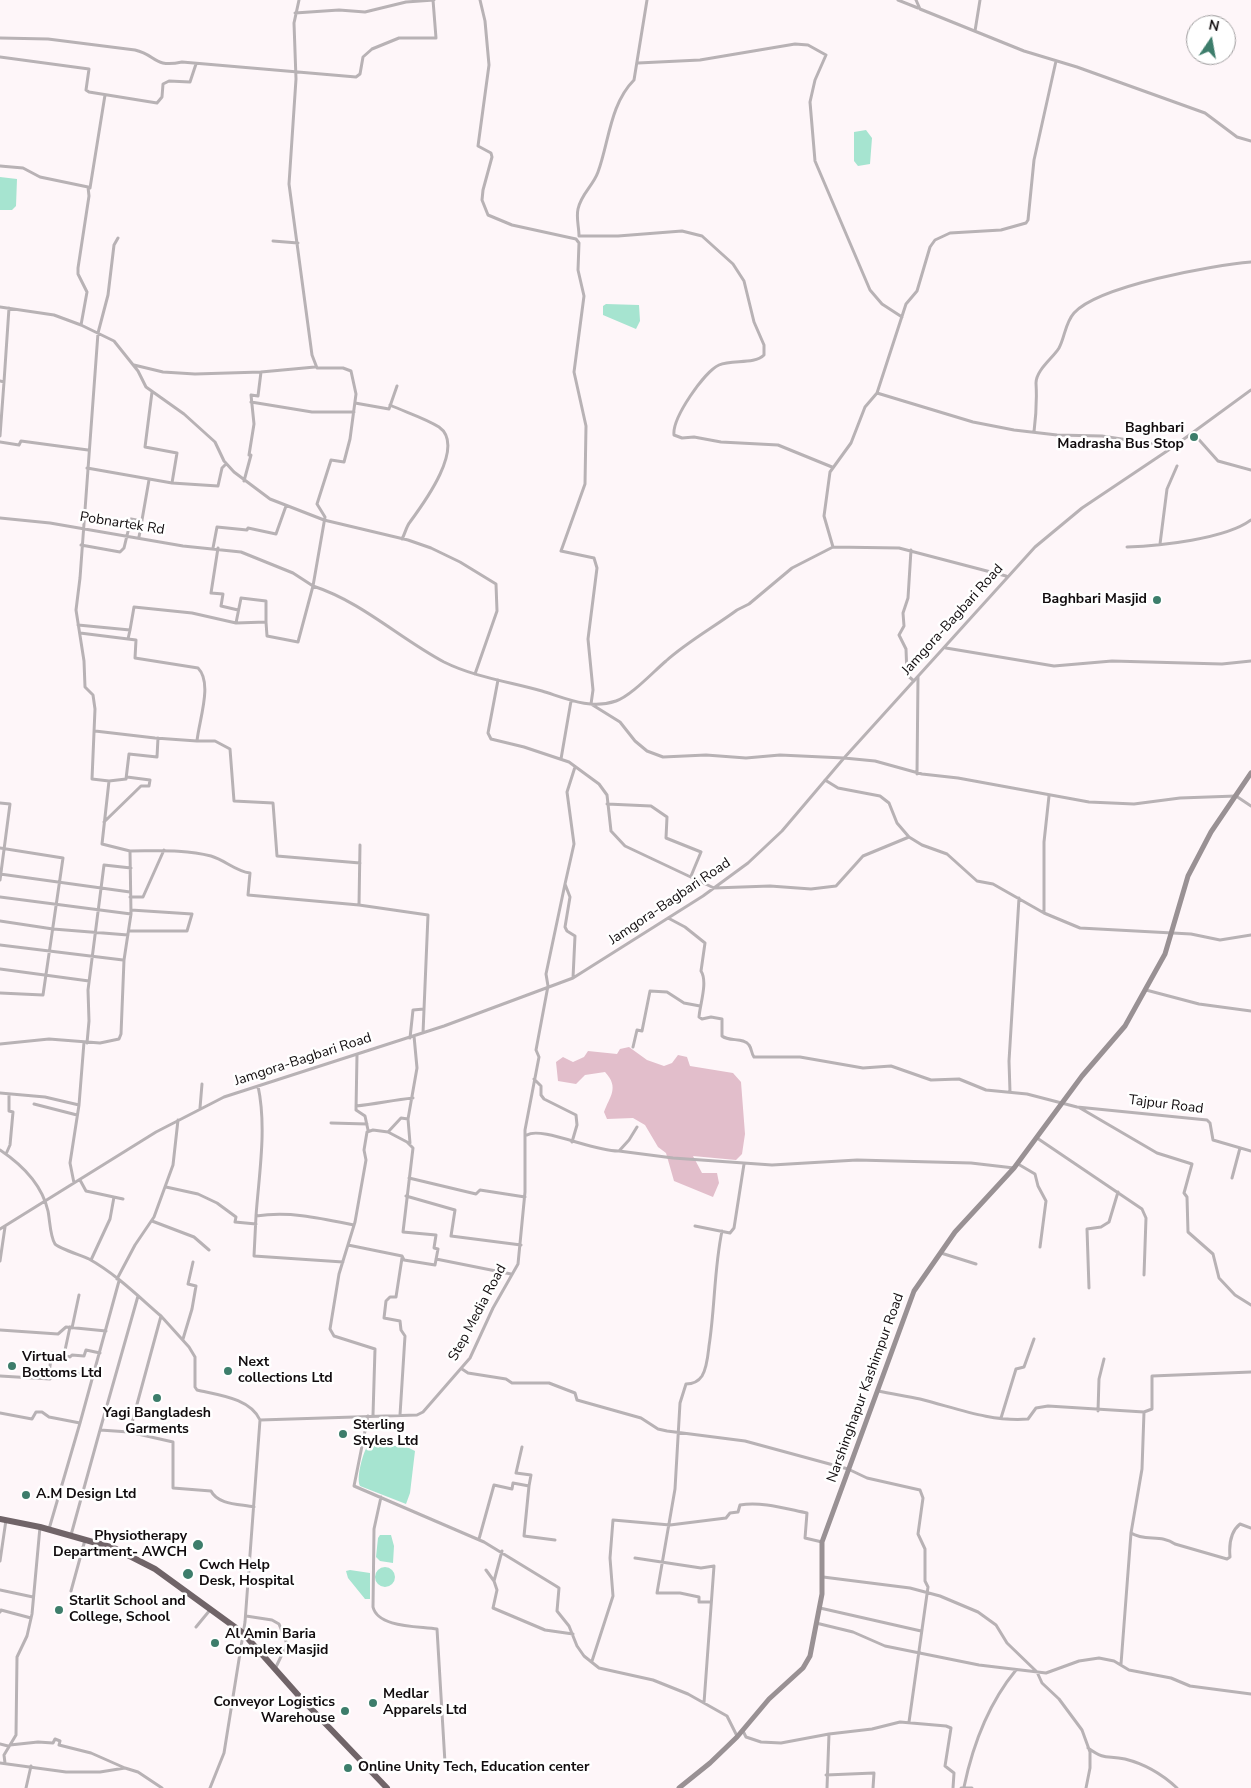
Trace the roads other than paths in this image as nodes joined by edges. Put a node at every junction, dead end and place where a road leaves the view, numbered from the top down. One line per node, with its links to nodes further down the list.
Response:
1 (299, 0): 9 (street)
2 (434, 0): 9 (street); 16 (street)
3 (480, 0): 24 (street)
4 (647, 0): 14 (street)
5 (898, 0): 8 (street)
6 (916, 0): 8 (street)
7 (980, 0): 10 (street)
8 (920, 9): 10 (street)
9 (295, 13): 16 (street)
10 (975, 30): 13 (street)
11 (0, 38): 15 (street)
12 (0, 57): 17 (street)
13 (1056, 61): 18 (street); 29 (street)
14 (638, 63): 21 (street); 29 (street)
15 (196, 64): 16 (street); 17 (street)
16 (296, 70): 25 (street)
17 (106, 95): 20 (street)
18 (1251, 141)
19 (0, 166): 20 (street)
20 (90, 190): 30 (street)
21 (579, 236): 24 (street); 52 (street)
22 (118, 238): 31 (street)
23 (273, 241): 25 (street)
24 (578, 242): 90 (street)
25 (298, 243): 33 (street)
26 (1251, 262): 44 (street)
27 (0, 307): 28 (street)
28 (9, 308): 30 (street); 35 (street)
29 (902, 317): 39 (street)
30 (82, 325): 31 (street)
31 (98, 333): 32 (street); 49 (street)
32 (134, 365): 34 (street); 38 (street)
33 (315, 367): 34 (street); 41 (street)
34 (261, 372): 40 (street)
35 (2, 382): 46 (street)
36 (397, 386): 42 (street)
37 (1251, 390): 45 (street, Jamgora-Bagbari Road)
38 (152, 392): 50 (street); 57 (street)
39 (877, 393): 44 (street); 52 (street)
40 (251, 402): 43 (street); 56 (street)
41 (355, 403): 42 (street); 43 (street)
42 (390, 405): 66 (street)
43 (354, 412): 60 (street)
44 (1034, 432): 48 (street)
45 (1193, 434): 48 (street, Jamgora-Bagbari Road); 54 (street)
46 (0, 436)
47 (0, 442): 49 (street)
48 (1173, 448): 74 (street, Jamgora-Bagbari Road)
49 (88, 450): 53 (street)
50 (226, 464): 56 (street); 57 (street)
51 (1177, 466): 67 (street)
52 (832, 467): 72 (street)
53 (87, 468): 55 (street); 63 (street)
54 (1251, 470)
55 (149, 480): 57 (street); 62 (street)
56 (244, 481): 58 (street)
57 (172, 483)
58 (286, 506): 60 (street); 70 (street)
59 (0, 518): 63 (street, Pobnartek Rd)
60 (324, 520): 66 (street); 75 (street)
61 (1251, 520): 67 (street)
62 (142, 521): 64 (street); 65 (street)
63 (82, 529): 64 (street, Pobnartek Rd); 68 (street)
64 (128, 535): 65 (street, Pobnartek Rd); 68 (street)
65 (139, 537): 70 (street, Pobnartek Rd)
66 (402, 539): 85 (street)
67 (1160, 544): 69 (street)
68 (81, 545): 79 (street)
69 (1127, 547)
70 (213, 548): 71 (street, Pobnartek Rd)
71 (218, 548): 75 (street, Pobnartek Rd); 76 (street)
72 (833, 548): 73 (street); 90 (street)
73 (911, 550): 74 (street); 88 (street)
74 (1006, 576): 83 (street, Jamgora-Bagbari Road)
75 (313, 586): 77 (street); 85 (street, Pobnartek Rd)
76 (238, 610): 77 (street); 78 (street)
77 (266, 622): 78 (street)
78 (236, 623): 80 (street)
79 (78, 625): 80 (street); 81 (street)
80 (130, 630): 82 (street)
81 (80, 632): 82 (street); 91 (street)
82 (128, 640): 93 (street)
83 (945, 648): 84 (street); 86 (street, Jamgora-Bagbari Road)
84 (1251, 661)
85 (475, 674): 87 (street, Pobnartek Rd)
86 (918, 677): 88 (street, Jamgora-Bagbari Road); 97 (street)
87 (498, 680): 89 (street, Pobnartek Rd); 95 (street)
88 (914, 681): 94 (street, Jamgora-Bagbari Road)
89 (571, 701): 90 (street, Pobnartek Rd); 95 (street)
90 (590, 704): 94 (street)
91 (95, 731): 92 (street); 101 (street)
92 (158, 738): 93 (street); 99 (street)
93 (197, 741): 113 (street)
94 (844, 758): 97 (street); 100 (street, Jamgora-Bagbari Road)
95 (561, 759): 96 (street)
96 (575, 767): 105 (street); 119 (street, Step Media Road)
97 (917, 774): 102 (street)
98 (1251, 774): 103 (street, Narshinghapur Kashimpur Road)
99 (127, 777): 101 (street); 107 (street)
100 (825, 780): 108 (street); 121 (street, Jamgora-Bagbari Road)
101 (109, 781): 107 (street)
102 (1049, 796): 103 (street); 130 (street)
103 (1236, 796): 106 (street); 135 (street, Narshinghapur Kashimpur Road)
104 (0, 803): 110 (street)
105 (607, 804): 116 (street); 116 (street)
106 (1251, 806)
107 (104, 822): 112 (street)
108 (909, 837): 121 (street); 125 (street)
109 (360, 845): 113 (street)
110 (2, 849): 115 (street); 118 (street)
111 (164, 850): 112 (street); 124 (street); 127 (street)
112 (130, 851): 114 (street)
113 (360, 863): 127 (street)
114 (130, 868): 120 (street); 122 (street)
115 (0, 874): 117 (street); 118 (street)
116 (691, 876): 121 (street)
117 (0, 880)
118 (59, 882): 120 (street); 126 (street)
119 (565, 884): 144 (street); 146 (street, Step Media Road)
120 (102, 888): 122 (street); 128 (street)
121 (714, 888): 131 (street, Jamgora-Bagbari Road)
122 (130, 892): 124 (street)
123 (0, 897): 126 (street)
124 (130, 897): 129 (street)
125 (1019, 898): 130 (street); 161 (street)
126 (56, 905): 128 (street); 133 (street)
127 (359, 905): 150 (street)
128 (99, 910): 129 (street); 136 (street)
129 (131, 912): 134 (street); 134 (street)
130 (1044, 913): 135 (street)
131 (669, 918): 144 (street, Jamgora-Bagbari Road); 149 (street)
132 (0, 921): 133 (street)
133 (53, 929): 136 (street); 139 (street)
134 (129, 933): 136 (street); 141 (street)
135 (1172, 933): 137 (street); 147 (street, Narshinghapur Kashimpur Road)
136 (96, 934): 140 (street)
137 (1251, 936)
138 (0, 945): 139 (street)
139 (50, 952): 140 (street); 143 (street)
140 (93, 958): 141 (street); 145 (street)
141 (124, 960): 154 (street)
142 (0, 969): 143 (street)
143 (47, 975): 145 (street); 148 (street)
144 (573, 978): 146 (street, Jamgora-Bagbari Road)
145 (89, 981): 154 (street)
146 (548, 986): 152 (street, Jamgora-Bagbari Road); 158 (street, Step Media Road)
147 (1146, 990): 151 (street); 166 (street, Narshinghapur Kashimpur Road)
148 (0, 992)
149 (700, 1006): 156 (street); 161 (street, Tajpur Road)
150 (424, 1009): 152 (street); 153 (street)
151 (1251, 1011)
152 (423, 1033): 153 (street, Jamgora-Bagbari Road)
153 (412, 1037): 157 (street, Jamgora-Bagbari Road); 164 (street)
154 (85, 1043): 155 (street); 167 (street)
155 (0, 1044)
156 (633, 1047)
157 (357, 1055): 160 (street, Jamgora-Bagbari Road); 168 (street)
158 (534, 1079): 179 (street, Step Media Road); 181 (street)
159 (202, 1084): 170 (street)
160 (258, 1086): 170 (street, Jamgora-Bagbari Road); 201 (street)
161 (1010, 1092): 166 (street, Tajpur Road)
162 (0, 1093): 163 (street)
163 (9, 1094): 167 (street); 187 (street)
164 (413, 1098): 168 (street); 172 (street)
165 (34, 1104): 171 (street)
166 (1061, 1104): 169 (street, Tajpur Road); 180 (street, Narshinghapur Kashimpur Road)
167 (79, 1105): 171 (street)
168 (356, 1106): 175 (street)
169 (1077, 1107): 183 (street, Tajpur Road); 227 (street)
170 (200, 1108): 173 (street, Jamgora-Bagbari Road)
171 (78, 1115): 193 (street)
172 (408, 1119): 178 (street); 182 (street)
173 (178, 1120): 192 (street, Jamgora-Bagbari Road); 194 (street)
174 (331, 1123): 175 (street)
175 (367, 1124): 177 (street)
176 (636, 1127): 185 (street)
177 (368, 1130): 178 (street); 204 (street)
178 (388, 1132): 182 (street)
179 (527, 1136): 181 (street); 198 (street, Step Media Road)
180 (1037, 1138): 189 (street, Narshinghapur Kashimpur Road); 195 (street)
181 (572, 1142): 185 (street)
182 (410, 1144): 190 (street)
183 (1240, 1148): 186 (street, Tajpur Road); 191 (street)
184 (0, 1150): 187 (street)
185 (619, 1151): 188 (street)
186 (1251, 1151)
187 (6, 1154): 200 (street)
188 (744, 1164): 189 (street); 208 (street)
189 (1015, 1166): 211 (street); 213 (street, Narshinghapur Kashimpur Road)
190 (409, 1178): 196 (street); 198 (street)
191 (1232, 1178)
192 (80, 1180): 193 (street, Jamgora-Bagbari Road); 197 (street)
193 (74, 1183): 200 (street, Jamgora-Bagbari Road)
194 (166, 1186): 202 (street); 203 (street)
195 (1118, 1192): 222 (street); 224 (street)
196 (406, 1196): 210 (street); 215 (street)
197 (114, 1197): 199 (street); 216 (street)
198 (524, 1197): 210 (street, Step Media Road)
199 (123, 1199)
200 (46, 1201): 205 (street, Jamgora-Bagbari Road); 216 (street)
201 (256, 1216): 203 (street); 204 (street)
202 (152, 1221): 212 (street); 223 (street)
203 (256, 1224): 219 (street)
204 (354, 1225): 209 (street)
205 (5, 1226): 207 (street, Jamgora-Bagbari Road); 217 (street)
206 (695, 1226): 208 (street)
207 (0, 1229)
208 (722, 1231): 254 (street)
209 (348, 1245): 214 (street); 219 (street)
210 (520, 1245): 221 (street, Step Media Road)
211 (1040, 1247)
212 (209, 1250)
213 (940, 1253): 220 (street); 242 (street, Narshinghapur Kashimpur Road)
214 (402, 1257): 215 (street); 247 (street)
215 (436, 1259): 221 (street)
216 (92, 1260): 223 (street)
217 (0, 1261)
218 (192, 1262): 233 (street)
219 (343, 1262): 246 (street)
220 (976, 1264)
221 (511, 1274): 237 (street, Step Media Road)
222 (1144, 1275)
223 (118, 1280): 226 (street); 231 (street)
224 (1089, 1288)
225 (79, 1295): 229 (street)
226 (138, 1296): 228 (street); 252 (street)
227 (1251, 1305)
228 (161, 1316): 233 (street); 253 (street)
229 (71, 1327): 230 (street); 231 (street); 235 (street)
230 (0, 1330)
231 (106, 1331): 234 (street)
232 (1034, 1339): 249 (street)
233 (183, 1340): 250 (street)
234 (100, 1352): 235 (street); 240 (street)
235 (64, 1355): 241 (street)
236 (1104, 1359): 243 (street)
237 (462, 1370): 247 (street, Step Media Road); 254 (street)
238 (1251, 1372): 244 (street)
239 (0, 1376): 241 (street)
240 (94, 1376): 241 (street); 251 (street)
241 (48, 1379)
242 (878, 1391): 249 (street); 256 (street, Narshinghapur Kashimpur Road)
243 (1098, 1411): 244 (street); 249 (street)
244 (1144, 1412): 265 (street)
245 (0, 1413): 251 (street)
246 (373, 1415): 247 (street, Step Media Road); 248 (street, Step Media Road)
247 (400, 1415)
248 (368, 1416): 250 (street, Step Media Road); 258 (street)
249 (1001, 1418)
250 (260, 1420): 259 (street)
251 (80, 1423): 264 (street)
252 (100, 1430): 253 (street); 266 (street)
253 (129, 1432): 259 (street)
254 (677, 1433): 256 (street); 261 (street)
255 (522, 1447): 257 (street)
256 (848, 1469): 270 (street, Narshinghapur Kashimpur Road); 280 (street)
257 (529, 1486): 268 (street); 269 (street)
258 (381, 1497): 268 (street); 310 (street)
259 (254, 1507): 286 (street)
260 (3, 1519): 262 (highway); 273 (street)
261 (670, 1525): 270 (street); 274 (street); 294 (street)
262 (40, 1526): 264 (highway); 281 (street)
263 (1251, 1528): 265 (street)
264 (49, 1529): 266 (highway)
265 (1131, 1533): 295 (street)
266 (71, 1535): 267 (highway)
267 (85, 1539): 279 (street); 284 (highway)
268 (479, 1540): 271 (street)
269 (556, 1540)
270 (822, 1542): 276 (street, Narshinghapur Kashimpur Road)
271 (502, 1551): 277 (street); 292 (street)
272 (635, 1558): 274 (street)
273 (0, 1561)
274 (662, 1561): 282 (street); 282 (street)
275 (486, 1570): 277 (street)
276 (823, 1577): 280 (street); 283 (street, Narshinghapur Kashimpur Road)
277 (494, 1581): 292 (street)
278 (0, 1590): 281 (street)
279 (71, 1591)
280 (927, 1594): 290 (street); 298 (street)
281 (33, 1596): 287 (street)
282 (711, 1602): 300 (street)
283 (819, 1608): 288 (street, Narshinghapur Kashimpur Road); 290 (street)
284 (210, 1609): 289 (street); 291 (highway)
285 (0, 1612): 287 (street)
286 (246, 1616): 291 (street); 296 (street)
287 (31, 1618): 306 (street)
288 (816, 1624): 293 (street); 302 (street, Narshinghapur Kashimpur Road)
289 (196, 1627)
290 (922, 1631): 293 (street)
291 (243, 1633): 296 (highway); 318 (street)
292 (574, 1634): 294 (street)
293 (918, 1653): 297 (street); 301 (street)
294 (592, 1661): 300 (street)
295 (1121, 1664): 298 (street); 299 (street)
296 (275, 1670): 319 (highway)
297 (1017, 1670): 298 (street); 315 (street)
298 (1037, 1672): 307 (street)
299 (1251, 1694)
300 (704, 1703): 304 (street)
301 (909, 1722): 303 (street); 324 (street)
302 (743, 1731): 303 (street); 304 (street, Narshinghapur Kashimpur Road)
303 (829, 1734): 313 (street)
304 (737, 1736): 314 (street, Narshinghapur Kashimpur Road)
305 (0, 1744): 306 (street)
306 (9, 1746): 309 (street); 312 (street)
307 (1088, 1748): 326 (street); 327 (street)
308 (0, 1763): 309 (street)
309 (5, 1763): 311 (street)
310 (445, 1763)
311 (31, 1766): 312 (street); 316 (street)
312 (125, 1768): 317 (street)
313 (826, 1775): 322 (street); 323 (street)
314 (685, 1782): 320 (street, Narshinghapur Kashimpur Road); 321 (street)
315 (962, 1787): 325 (street)
316 (26, 1788)
317 (162, 1788)
318 (210, 1788)
319 (387, 1788)
320 (679, 1788)
321 (689, 1788)
322 (827, 1788)
323 (873, 1788)
324 (954, 1788)
325 (972, 1788)
326 (1086, 1788)
327 (1176, 1788)

